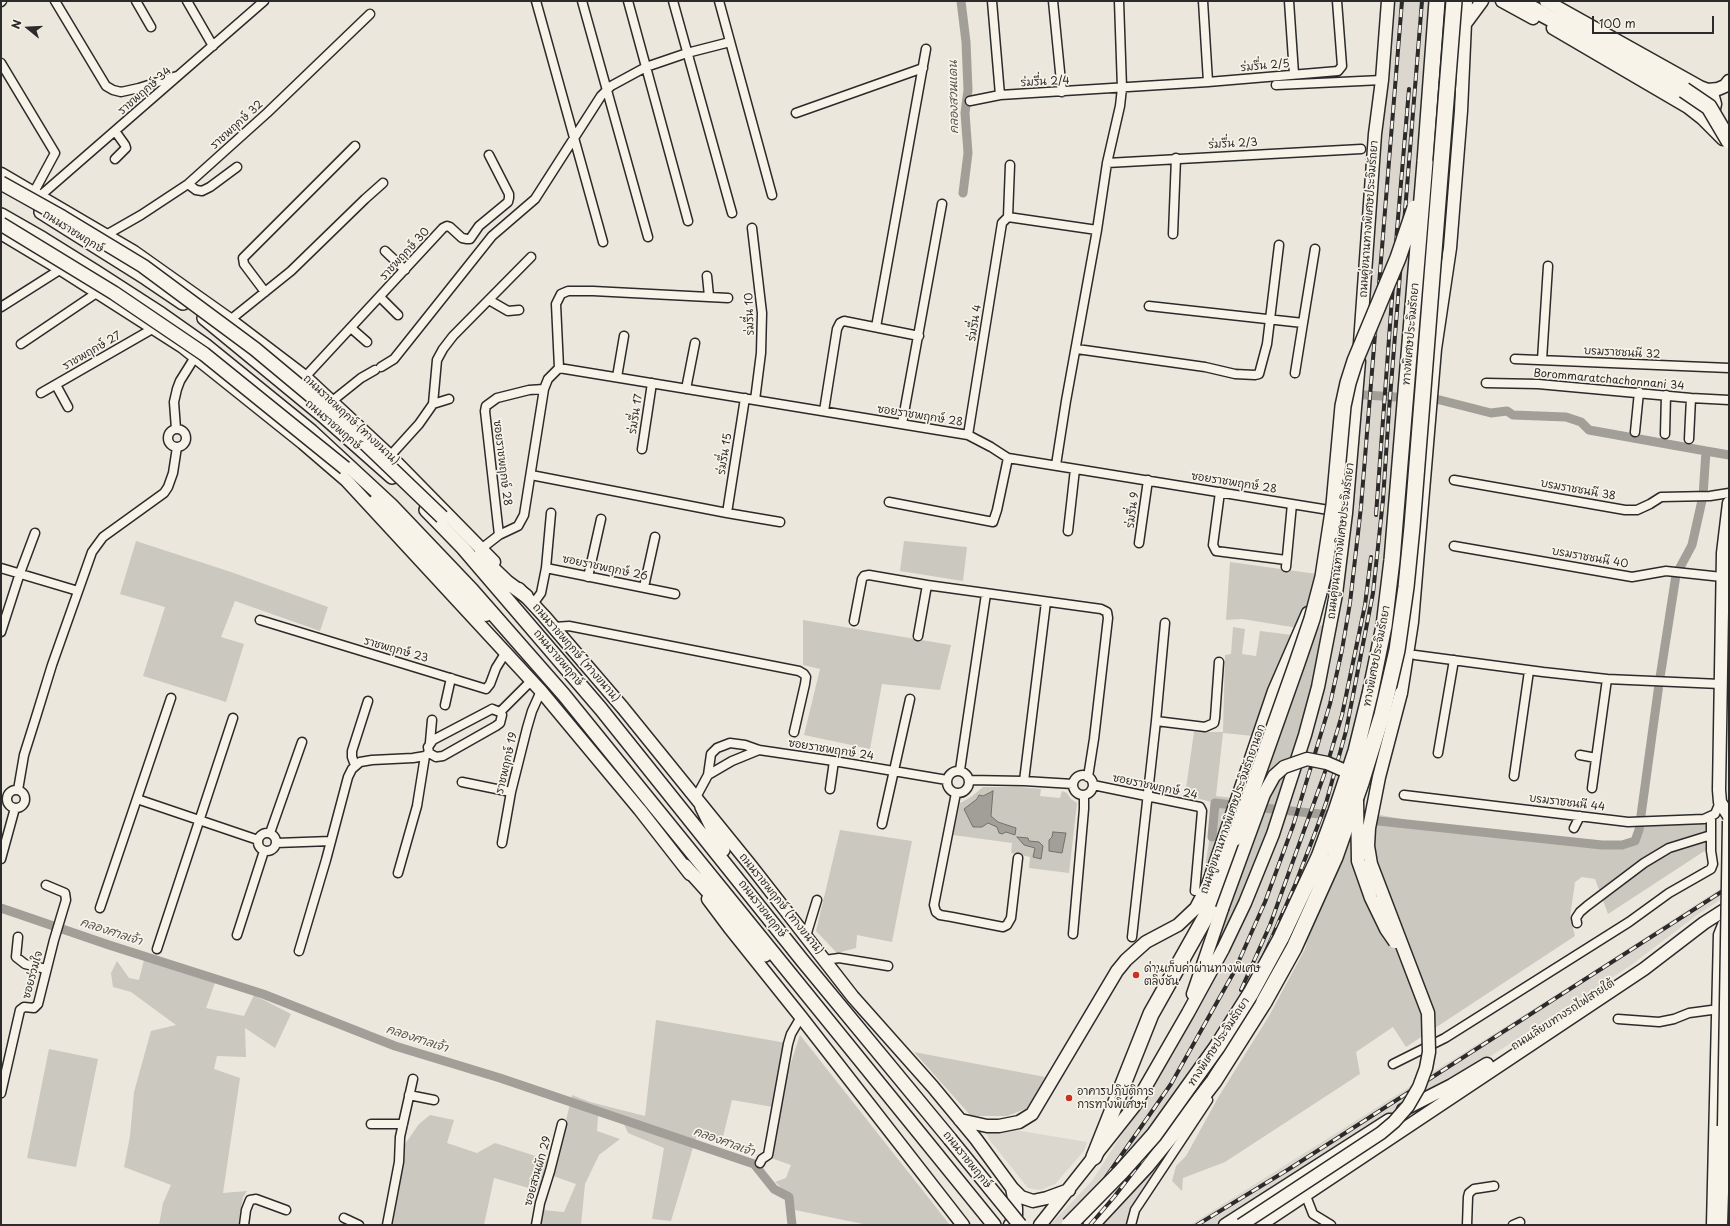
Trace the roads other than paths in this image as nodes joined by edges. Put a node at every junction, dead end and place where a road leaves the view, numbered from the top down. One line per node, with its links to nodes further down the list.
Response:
1 (55, 1): 34 (street)
2 (136, 1): 26 (street)
3 (187, 1): 28 (street)
4 (264, 1): 28 (street, ราชพฤกษ์ 34)
5 (536, 1): 49 (street)
6 (582, 1): 41 (street)
7 (628, 1): 32 (street)
8 (673, 1): 30 (street)
9 (719, 1): 27 (street)
10 (992, 1): 44 (street)
11 (1053, 1): 43 (street)
12 (1119, 1): 40 (street)
13 (1203, 1): 38 (street)
14 (1289, 1): 35 (street)
15 (1337, 1): 35 (street, ร่มรื่น 2/5)
16 (1388, 1): 36 (main road, ถนนคู่ขนานทางพิเศษประจิมรัถยา)
17 (1437, 1): 57 (highway, ทางพิเศษประจิมรัถยา)
18 (1454, 1): 322 (highway, ทางพิเศษประจิมรัถยา, bridge)
19 (1466, 1): 25 (main road)
20 (1482, 1): 25 (main road)
21 (1502, 1): 47 (main road)
22 (1518, 1): 50 (highway, bridge)
23 (1546, 1): 42 (main road)
24 (370, 14): 64 (street, ราชพฤกษ์ 32)
25 (1465, 24): 285 (main road, bridge)
26 (151, 27)
27 (730, 42): 30 (street); 67 (street)
28 (213, 46): 34 (street, ราชพฤกษ์ 34)
29 (926, 49): 33 (street)
30 (687, 53): 32 (street); 69 (street)
31 (1, 63): 66 (street)
32 (646, 67): 41 (street); 73 (street)
33 (923, 68): 46 (street); 105 (street)
34 (181, 74): 48 (street, ราชพฤกษ์ 34)
35 (1294, 74): 38 (street, ร่มรื่น 2/5)
36 (1382, 80): 39 (street); 164 (main road, ถนนคู่ขนานทางพิเศษประจิมรัถยา)
37 (1729, 81): 42 (main road)
38 (1208, 82): 40 (street, ร่มรื่น 2/5)
39 (1276, 85)
40 (1122, 88): 43 (street, ร่มรื่น 2/4); 58 (street)
41 (607, 90): 49 (street); 80 (street)
42 (1708, 90): 47 (main road)
43 (1062, 92): 44 (street, ร่มรื่น 2/4)
44 (1000, 96): 45 (street, ร่มรื่น 2/4)
45 (970, 101)
46 (796, 113)
47 (1702, 118): 52 (main road)
48 (115, 131): 56 (street); 66 (street, ราชพฤกษ์ 34)
49 (574, 137): 81 (street); 136 (street)
50 (1729, 141)
51 (355, 146): 93 (street)
52 (1729, 148)
53 (1361, 149): 55 (street, ร่มรื่น 2/3)
54 (489, 155): 88 (street, ราชพฤกษ์ 30)
55 (1176, 158): 58 (street, ร่มรื่น 2/3); 78 (street)
56 (115, 159)
57 (1425, 162): 304 (highway, bridge); 321 (highway, ทางพิเศษประจิมรัถยา, bridge)
58 (1107, 163): 76 (street)
59 (1010, 165): 72 (street)
60 (237, 167): 64 (street)
61 (1, 174): 66 (main road, ถนนราชพฤกษ์ (ทางขนาน))
62 (1, 183): 165 (main road, bridge)
63 (383, 183): 93 (street)
64 (188, 184): 79 (street, ราชพฤกษ์ 32)
65 (1, 190): 90 (main road, ถนนราชพฤกษ์)
66 (37, 194): 71 (main road, ถนนราชพฤกษ์ (ทางขนาน))
67 (772, 195)
68 (942, 204): 109 (street)
69 (732, 213)
70 (1, 215): 92 (main road, ถนนราชพฤกษ์)
71 (78, 218): 79 (main road, ถนนราชพฤกษ์ (ทางขนาน)); 90 (main road)
72 (1008, 218): 76 (street); 144 (street, ร่มรื่น 4)
73 (688, 221)
74 (1, 224): 152 (main road, bridge)
75 (752, 228): 134 (street, ร่มรื่น 10)
76 (1097, 230): 114 (street)
77 (1, 233): 87 (main road)
78 (1173, 234)
79 (106, 235): 102 (main road, ถนนราชพฤกษ์ (ทางขนาน))
80 (648, 237)
81 (603, 242)
82 (1279, 245): 103 (street)
83 (1315, 248): 104 (street)
84 (385, 251): 88 (street)
85 (531, 257): 97 (street)
86 (1548, 266): 117 (street)
87 (61, 269): 91 (main road); 99 (street)
88 (405, 270): 95 (street, ราชพฤกษ์ 30)
89 (707, 276): 94 (street)
90 (146, 278): 165 (main road, ถนนราชพฤกษ์)
91 (98, 292): 106 (main road); 112 (street)
92 (126, 292): 113 (main road); 191 (main road, ถนนราชพฤกษ์)
93 (265, 292): 102 (street)
94 (709, 296): 96 (street); 118 (street)
95 (380, 297): 101 (street); 107 (street, ราชพฤกษ์ 30)
96 (728, 298)
97 (488, 300): 100 (street); 137 (street)
98 (1149, 306): 103 (street)
99 (1, 307)
100 (519, 310)
101 (398, 315)
102 (230, 320): 121 (main road, ถนนราชพฤกษ์ (ทางขนาน))
103 (1270, 320): 104 (street); 114 (street)
104 (1303, 323): 120 (street)
105 (876, 327): 109 (street); 139 (street)
106 (154, 328): 113 (main road); 125 (street, ราชพฤกษ์ 27)
107 (350, 328): 110 (street); 121 (street, ราชพฤกษ์ 30)
108 (624, 336): 122 (street)
109 (919, 336): 140 (street)
110 (367, 342)
111 (695, 343): 127 (street)
112 (21, 344)
113 (183, 347): 115 (main road)
114 (1077, 349): 150 (street)
115 (195, 357): 141 (street); 152 (main road)
116 (1514, 359): 117 (street, บรมราชชนนี 32)
117 (1542, 360): 119 (street, บรมราชชนนี 32)
118 (559, 368): 122 (street, ซอยราชพฤกษ์ 28); 126 (street, ซอยราชพฤกษ์ 28)
119 (1729, 368)
120 (1295, 373)
121 (305, 377): 136 (main road, ถนนราชพฤกษ์ (ทางขนาน))
122 (617, 378): 123 (street, ซอยราชพฤกษ์ 28)
123 (652, 383): 127 (street, ซอยราชพฤกษ์ 28); 147 (street, ร่มรื่น 17)
124 (1486, 383): 128 (street, Borommaratchachonnani 34)
125 (56, 385): 129 (street, ราชพฤกษ์ 27); 138 (street)
126 (544, 389): 153 (street, ซอยราชพฤกษ์ 28); 170 (street, ซอยราชพฤกษ์ 28)
127 (686, 389): 131 (street, ซอยราชพฤกษ์ 28)
128 (1639, 392): 130 (street, Borommaratchachonnani 34); 142 (street)
129 (41, 393)
130 (1666, 395): 132 (street, Borommaratchachonnani 34); 143 (street)
131 (745, 398): 134 (street, ซอยราชพฤกษ์ 28); 163 (street, ร่มรื่น 15)
132 (1691, 398): 135 (street, Borommaratchachonnani 34); 145 (street)
133 (450, 399): 137 (street)
134 (755, 400): 139 (street, ซอยราชพฤกษ์ 28)
135 (1729, 400)
136 (331, 402): 148 (main road, ถนนราชพฤกษ์ (ทางขนาน))
137 (433, 404): 148 (street)
138 (68, 407)
139 (824, 411): 140 (street, ซอยราชพฤกษ์ 28)
140 (902, 424): 144 (street, ซอยราชพฤกษ์ 28)
141 (176, 429): 146 (street); 146 (street)
142 (1635, 432)
143 (1664, 434)
144 (968, 435): 149 (street, ซอยราชพฤกษ์ 28)
145 (1689, 439)
146 (177, 447): 183 (street)
147 (642, 449)
148 (390, 456): 175 (main road, ถนนราชพฤกษ์ (ทางขนาน))
149 (1008, 458): 150 (street, ซอยราชพฤกษ์ 28); 158 (street)
150 (1056, 465): 151 (street, ซอยราชพฤกษ์ 28)
151 (1075, 469): 154 (street, ซอยราชพฤกษ์ 28); 168 (street)
152 (342, 471): 161 (main road); 195 (main road)
153 (530, 475): 163 (street); 170 (street, ซอยราชพฤกษ์ 28)
154 (1148, 480): 156 (street, ซอยราชพฤกษ์ 28); 172 (street, ร่มรื่น 9)
155 (1454, 480): 157 (street, บรมราชชนนี 38)
156 (1220, 492): 160 (street, ซอยราชพฤกษ์ 28); 160 (street)
157 (1729, 493)
158 (889, 502)
159 (1729, 503): 180 (main road)
160 (1292, 504): 164 (street, ซอยราชพฤกษ์ 28)
161 (386, 511): 191 (main road)
162 (551, 513): 177 (street)
163 (727, 513): 167 (street)
164 (1346, 513): 174 (main road, ถนนคู่ขนานทางพิเศษประจิมรัถยา)
165 (440, 520): 175 (main road); 266 (main road, ถนนราชพฤกษ์)
166 (601, 520): 179 (street)
167 (780, 522)
168 (1068, 531)
169 (35, 533): 178 (street)
170 (499, 535): 175 (street, ซอยราชพฤกษ์ 28)
171 (655, 537): 182 (street)
172 (1139, 543)
173 (1454, 546): 180 (street, บรมราชชนนี 40)
174 (1342, 550): 289 (main road, ถนนคู่ขนานทางพิเศษประจิมรัถยา); 298 (main road, ถนนคู่ขนานทางพิเศษประจิมรัถยานอก)
175 (478, 551): 186 (main road)
176 (1, 568): 178 (street)
177 (546, 568): 179 (street, ซอยราชพฤกษ์ 26); 186 (street, ซอยราชพฤกษ์ 26)
178 (20, 573): 183 (street); 193 (street)
179 (588, 577): 182 (street, ซอยราชพฤกษ์ 26)
180 (1722, 578): 203 (main road)
181 (927, 585): 185 (street); 189 (street); 194 (street)
182 (644, 588): 184 (street, ซอยราชพฤกษ์ 26)
183 (78, 591): 236 (street)
184 (675, 594)
185 (986, 594): 187 (street); 223 (street)
186 (530, 600): 192 (main road, ถนนราชพฤกษ์ (ทางขนาน))
187 (1046, 602): 227 (street); 230 (street)
188 (260, 620): 200 (street, ราชพฤกษ์ 23)
189 (854, 621)
190 (1165, 623): 212 (street)
191 (506, 627): 292 (main road, ถนนราชพฤกษ์)
192 (554, 627): 213 (street); 245 (main road, ถนนราชพฤกษ์ (ทางขนาน))
193 (1, 632)
194 (918, 636)
195 (506, 652): 200 (street, ราชพฤกษ์ 23); 202 (main road)
196 (1415, 655): 197 (street)
197 (1454, 660): 199 (street); 217 (street)
198 (1219, 662): 212 (street)
199 (1529, 671): 201 (street); 226 (street)
200 (451, 678): 208 (street)
201 (1607, 679): 203 (street); 220 (street)
202 (532, 680): 204 (main road); 209 (street)
203 (1720, 684): 244 (main road)
204 (541, 691): 237 (street, ราชพฤกษ์ 19); 264 (main road)
205 (171, 698): 243 (street)
206 (910, 699): 224 (street)
207 (368, 701): 222 (street)
208 (445, 705)
209 (500, 712): 215 (street); 218 (street)
210 (233, 718): 250 (street)
211 (432, 720): 215 (street)
212 (1156, 721): 242 (street)
213 (794, 732)
214 (302, 742): 254 (street)
215 (430, 742): 218 (street)
216 (759, 750): 221 (street, ซอยราชพฤกษ์ 24); 225 (street); 225 (street, ซอยราชพฤกษ์ 24)
217 (1438, 753)
218 (427, 754): 222 (street); 265 (street)
219 (1580, 755): 220 (street)
220 (1596, 758): 234 (street)
221 (834, 761): 224 (street, ซอยราชพฤกษ์ 24); 235 (street)
222 (355, 765): 257 (street)
223 (960, 770): 228 (street); 229 (street)
224 (895, 771): 228 (street, ซอยราชพฤกษ์ 24); 252 (street)
225 (708, 775): 245 (street, ซอยราชพฤกษ์ 24)
226 (1514, 776)
227 (1088, 777): 232 (street); 233 (street)
228 (947, 780): 238 (street)
229 (969, 780): 230 (street); 238 (street)
230 (1024, 781): 232 (street)
231 (462, 782): 237 (street)
232 (1073, 784): 239 (street)
233 (1093, 785): 239 (street); 242 (street, ซอยราชพฤกษ์ 24)
234 (1592, 788)
235 (830, 789)
236 (18, 790): 241 (street); 246 (street)
237 (511, 792): 259 (street, ราชพฤกษ์ 19)
238 (956, 793): 261 (street)
239 (1084, 795): 275 (street)
240 (1404, 795): 247 (street, บรมราชชนนี 44)
241 (4, 796): 246 (street)
242 (1147, 797): 268 (street, ซอยราชพฤกษ์ 24); 280 (street)
243 (137, 800): 250 (street); 271 (street)
244 (1720, 802): 248 (main road); 249 (street)
245 (699, 803): 266 (main road); 278 (main road, ถนนราชพฤกษ์ (ทางขนาน))
246 (15, 808): 262 (street)
247 (1580, 816): 249 (street, บรมราชชนนี 44); 253 (street)
248 (1729, 816)
249 (1711, 817): 255 (street)
250 (199, 820): 256 (street); 282 (street)
251 (1729, 821): 330 (main road, bridge)
252 (882, 824)
253 (1574, 828)
254 (270, 834): 256 (street); 258 (street)
255 (1711, 835): 274 (street); 293 (street)
256 (258, 840): 260 (street)
257 (331, 841): 258 (street); 283 (street)
258 (276, 843): 260 (street)
259 (502, 843)
260 (264, 851): 276 (street)
261 (1018, 858)
262 (1, 859)
263 (1339, 865): 323 (street)
264 (685, 866): 290 (main road); 292 (main road)
265 (398, 873)
266 (736, 876): 319 (main road, ถนนราชพฤกษ์, bridge)
267 (46, 885): 287 (street, ซอยร่วมใจ)
268 (1195, 891)
269 (817, 900): 278 (street)
270 (1729, 900): 299 (main road, ถนนเลียบทางรถไฟสายใต้)
271 (100, 908)
272 (1729, 908): 281 (main road, ถนนเลียบทางรถไฟสายใต้)
273 (1729, 921): 277 (main road)
274 (1577, 922)
275 (1073, 934)
276 (237, 935)
277 (1720, 935): 281 (main road); 288 (main road)
278 (806, 936): 284 (main road, ถนนราชพฤกษ์ (ทางขนาน))
279 (18, 937): 287 (street)
280 (1132, 937)
281 (1687, 937): 303 (main road, ถนนเลียบทางรถไฟสายใต้)
282 (157, 949)
283 (299, 951)
284 (825, 960): 286 (street); 298 (main road, ถนนราชพฤกษ์ (ทางขนาน))
285 (1407, 961): 289 (main road, bridge); 325 (main road, bridge)
286 (888, 966)
287 (46, 969): 295 (street, ซอยร่วมใจ)
288 (1719, 1009): 291 (street); 329 (main road)
289 (1188, 1013): 304 (main road, ถนนคู่ขนานทางพิเศษประจิมรัถยา)
290 (801, 1017): 305 (street); 316 (main road)
291 (1618, 1019)
292 (834, 1027): 317 (main road, ถนนราชพฤกษ์)
293 (1394, 1064)
294 (413, 1079): 296 (street)
295 (1, 1093)
296 (410, 1095): 297 (street); 301 (street)
297 (434, 1100)
298 (960, 1120): 307 (main road, ถนนราชพฤกษ์ (ทางขนาน))
299 (1397, 1122): 303 (main road); 324 (main road)
300 (371, 1124): 301 (street)
301 (403, 1124): 314 (street)
302 (562, 1124): 315 (street, ซอยสวนผัก 29)
303 (1409, 1126): 309 (main road, ถนนเลียบทางรถไฟสายใต้)
304 (1094, 1156): 308 (main road, ถนนคู่ขนานทางพิเศษประจิมรัถยา)
305 (760, 1163)
306 (1494, 1186): 328 (street)
307 (1012, 1188): 308 (main road, ถนนราชพฤกษ์ (ทางขนาน)); 318 (main road)
308 (1069, 1190): 320 (main road, ถนนคู่ขนานทางพิเศษประจิมรัถยา)
309 (1306, 1196): 326 (main road, ถนนเลียบทางรถไฟสายใต้); 327 (street)
310 (286, 1210): 312 (street)
311 (344, 1218): 313 (street)
312 (244, 1225)
313 (359, 1225)
314 (387, 1225)
315 (536, 1225)
316 (963, 1225)
317 (994, 1225)
318 (1010, 1225)
319 (1020, 1225)
320 (1040, 1225)
321 (1069, 1225)
322 (1091, 1225)
323 (1131, 1225)
324 (1225, 1225)
325 (1241, 1225)
326 (1260, 1225)
327 (1331, 1225)
328 (1467, 1225)
329 (1713, 1225)
330 (1721, 1225)

